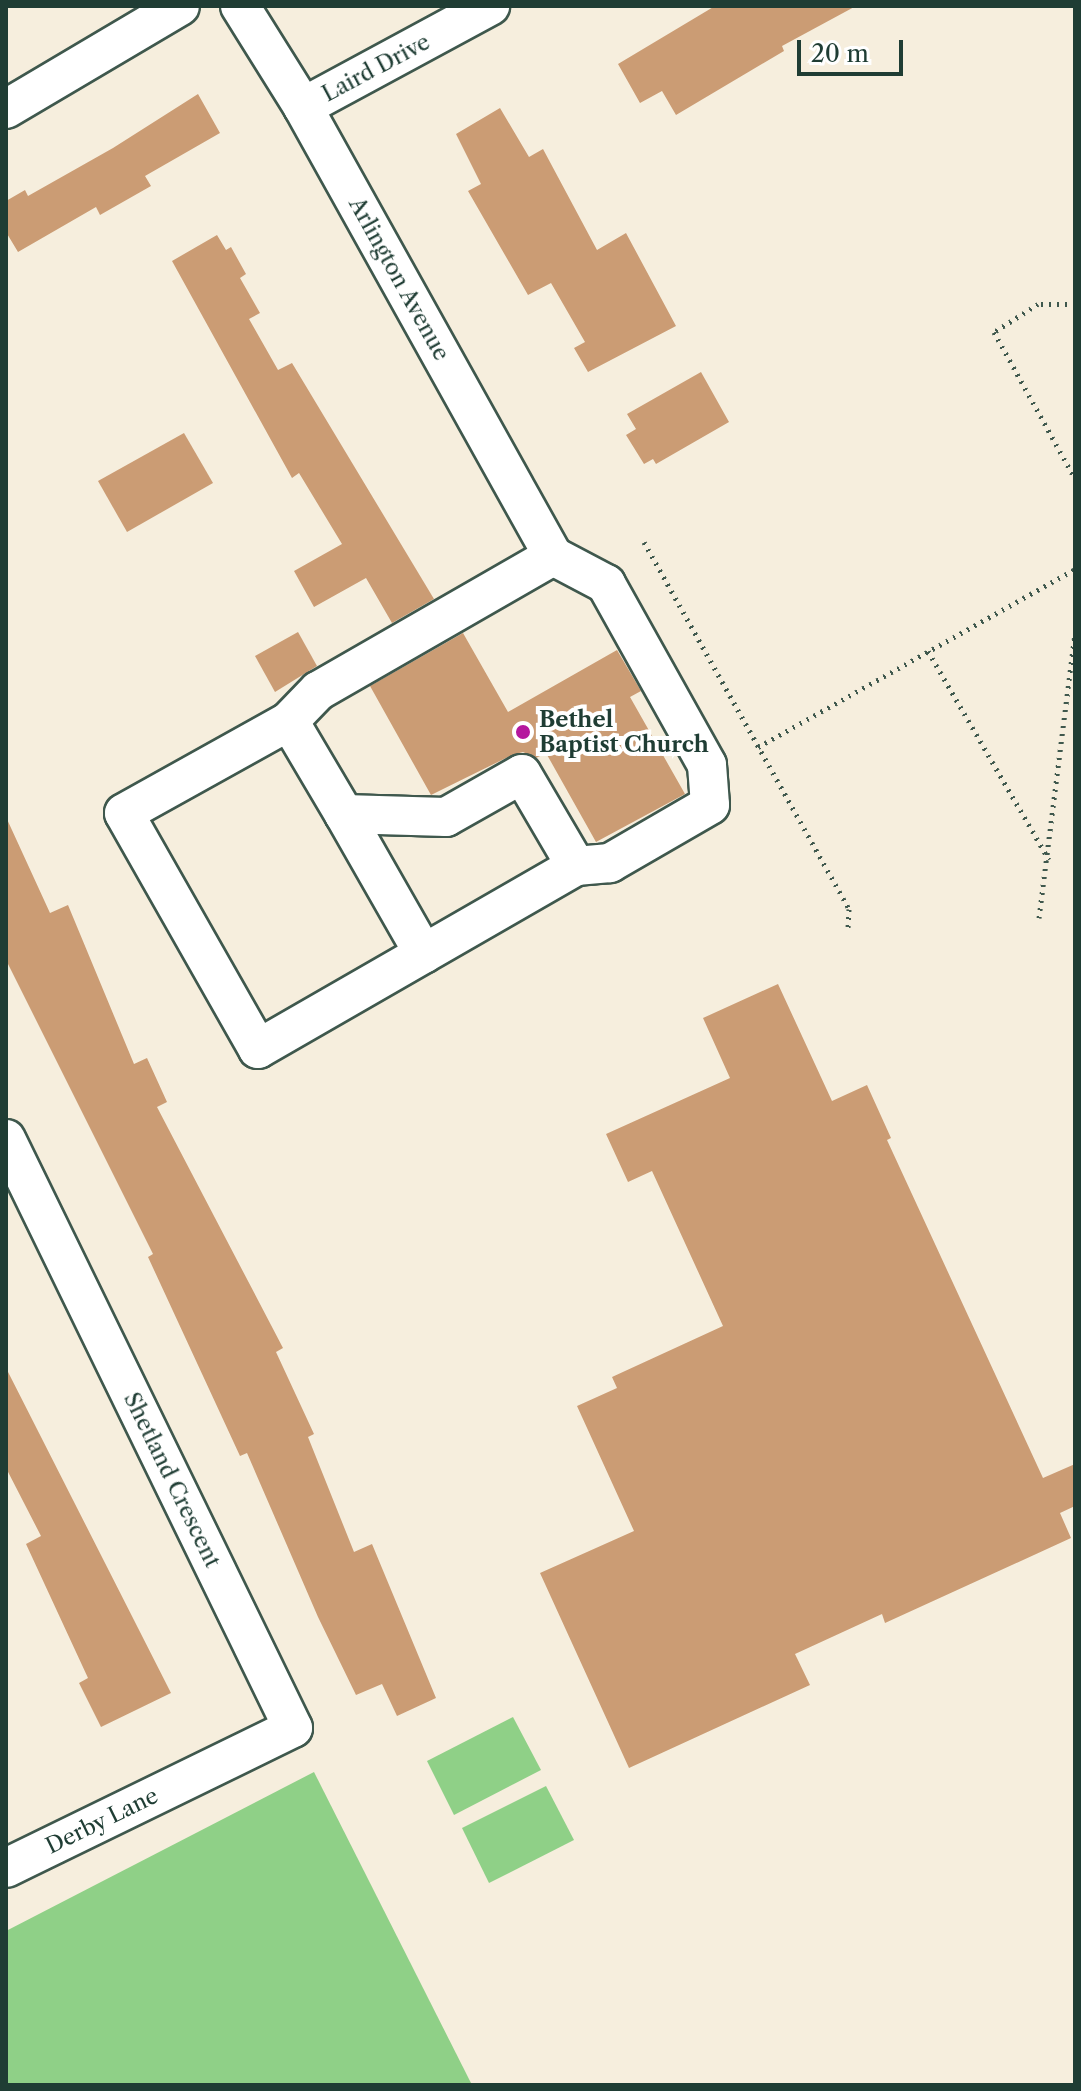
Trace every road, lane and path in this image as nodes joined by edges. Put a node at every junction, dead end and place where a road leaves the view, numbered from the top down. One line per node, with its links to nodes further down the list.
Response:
1 (180, 6): 5 (street)
2 (240, 6): 4 (street, Arlington Avenue)
3 (490, 6): 4 (street, Laird Drive)
4 (303, 107): 9 (street, Arlington Avenue)
5 (6, 109)
6 (1075, 304): 7 (path)
7 (1075, 479)
8 (644, 542): 14 (path)
9 (553, 556): 13 (street); 17 (street)
10 (1075, 569): 12 (path)
11 (1075, 633): 16 (path)
12 (928, 651): 14 (path); 16 (path)
13 (289, 721): 15 (street); 20 (street)
14 (758, 747): 19 (path)
15 (344, 814): 17 (street); 20 (street)
16 (1050, 861): 18 (path)
17 (576, 866): 20 (street)
18 (1039, 918)
19 (848, 931)
20 (424, 954)
21 (6, 1139): 22 (street, Shetland Crescent)
22 (199, 1774): 23 (street, Derby Lane)
23 (6, 1868)

